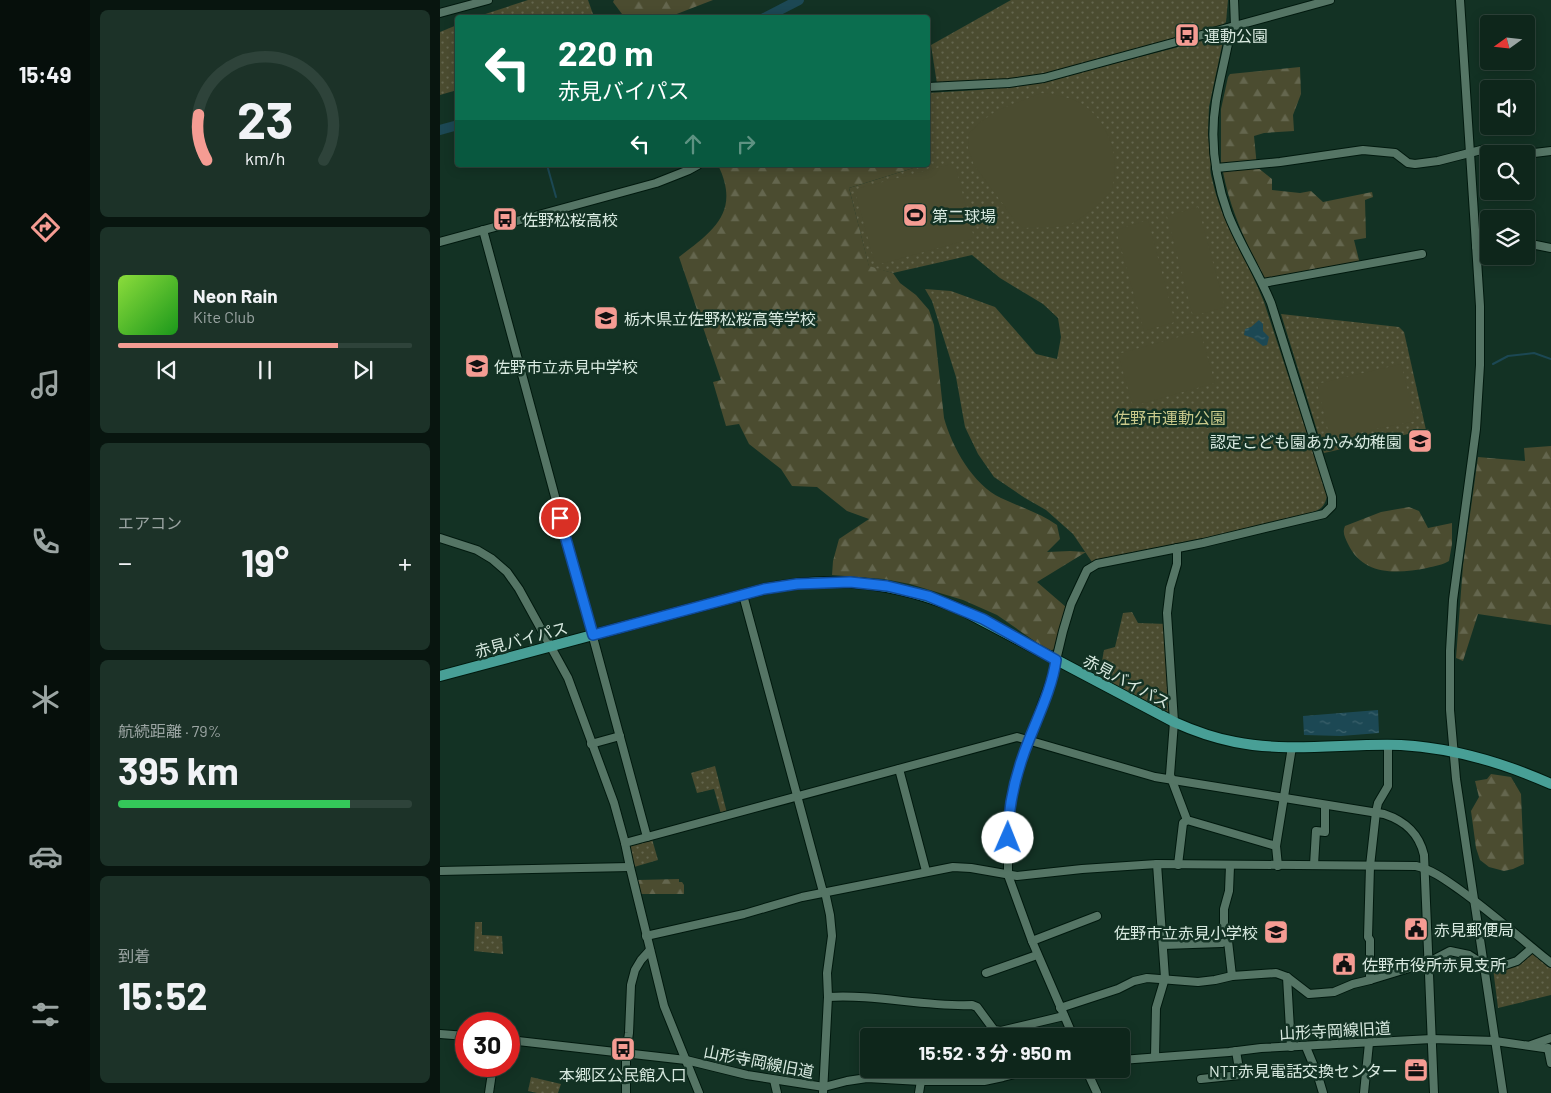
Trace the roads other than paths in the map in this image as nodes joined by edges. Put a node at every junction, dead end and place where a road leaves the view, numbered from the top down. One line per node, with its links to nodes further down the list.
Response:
1 (488, 0): 5 (street)
2 (1234, 0): 6 (street)
3 (1330, 0): 6 (street)
4 (1460, 0): 10 (street)
5 (440, 13)
6 (1232, 27): 7 (street); 13 (street)
7 (930, 87)
8 (1480, 151): 10 (street)
9 (1551, 151): 11 (street)
10 (1470, 153): 13 (street); 18 (street)
11 (1535, 153)
12 (694, 167): 14 (street)
13 (1216, 168): 21 (street)
14 (482, 230): 15 (street); 25 (street)
15 (440, 242)
16 (1535, 245): 19 (street)
17 (1480, 246): 18 (street)
18 (1476, 247): 35 (street)
19 (1551, 248)
20 (1422, 254): 21 (street)
21 (1263, 283): 23 (street)
22 (440, 538): 26 (street)
23 (1176, 548): 27 (street); 29 (street)
24 (743, 595): 25 (main road, 赤見バイパス); 27 (main road, 赤見バイパス); 39 (street)
25 (593, 635): 26 (main road, 赤見バイパス); 30 (street)
26 (552, 647): 28 (main road, 赤見バイパス); 32 (street)
27 (1056, 660): 29 (main road, 赤見バイパス); 31 (street)
28 (440, 676)
29 (1174, 722): 34 (main road, 赤見バイパス); 37 (street)
30 (620, 736): 32 (street); 44 (street)
31 (1029, 740): 36 (street); 37 (street); 57 (street)
32 (591, 744): 45 (street)
33 (1388, 745): 34 (main road, 赤見バイパス); 35 (main road, 赤見バイパス); 42 (street)
34 (1292, 748): 40 (street)
35 (1453, 751): 38 (main road, 赤見バイパス); 59 (street)
36 (899, 769): 39 (street); 56 (street)
37 (1172, 780): 40 (street); 43 (street)
38 (1551, 784)
39 (797, 796): 44 (street); 58 (street)
40 (1284, 798): 41 (street); 46 (street)
41 (1325, 805): 42 (street); 49 (street)
42 (1376, 812): 52 (street); 54 (street)
43 (1187, 820): 46 (street); 48 (street)
44 (647, 837): 45 (street)
45 (625, 842): 53 (street)
46 (1276, 846): 51 (street)
47 (1157, 864): 48 (street); 57 (street); 64 (street)
48 (1178, 865): 50 (street)
49 (1314, 865): 51 (street); 52 (street)
50 (1230, 866): 51 (street); 63 (street)
51 (1278, 866)
52 (1370, 866): 54 (street); 75 (street)
53 (630, 867): 55 (street); 61 (street)
54 (1425, 868): 59 (street); 68 (street)
55 (440, 871)
56 (926, 871): 57 (street); 58 (street)
57 (1008, 875): 62 (street)
58 (824, 892): 61 (street); 76 (street)
59 (1474, 900): 65 (street); 70 (street)
60 (1097, 916): 62 (street)
61 (646, 936): 66 (street)
62 (1032, 941): 67 (street)
63 (1228, 941): 64 (street); 72 (street)
64 (1163, 945): 74 (street)
65 (1532, 948): 69 (street); 70 (street)
66 (650, 950): 93 (street); 96 (street)
67 (1037, 955): 71 (street); 77 (street)
68 (1429, 962): 70 (street); 75 (street); 84 (street)
69 (1551, 963)
70 (1483, 964): 86 (street)
71 (986, 972)
72 (1232, 976): 73 (street); 74 (street)
73 (1287, 977): 75 (street); 89 (street)
74 (1164, 978): 77 (street); 94 (street)
75 (1370, 980)
76 (828, 997): 78 (street); 104 (street)
77 (1062, 1012): 79 (street); 80 (street)
78 (993, 1028)
79 (1018, 1028)
80 (1069, 1028)
81 (440, 1034): 82 (street)
82 (455, 1035)
83 (1551, 1038): 88 (street)
84 (1432, 1040): 86 (street, 山形寺岡線旧道); 87 (street, 山形寺岡線旧道); 113 (street)
85 (520, 1041): 93 (street, 山形寺岡線旧道)
86 (1495, 1041): 88 (street, 山形寺岡線旧道); 114 (street)
87 (1369, 1043): 90 (street, 山形寺岡線旧道); 112 (street)
88 (1530, 1045): 91 (street, 山形寺岡線旧道)
89 (1291, 1047): 90 (street, 山形寺岡線旧道); 92 (street, 山形寺岡線旧道)
90 (1306, 1047): 111 (street)
91 (1550, 1048): 97 (street)
92 (1236, 1051): 94 (street, 山形寺岡線旧道); 101 (street)
93 (626, 1053): 96 (street, 山形寺岡線旧道); 106 (street)
94 (1155, 1057): 95 (street, 山形寺岡線旧道)
95 (1130, 1059)
96 (686, 1060): 102 (street, 山形寺岡線旧道); 107 (street)
97 (1551, 1063)
98 (491, 1077): 105 (street)
99 (1003, 1078): 103 (street, 山形寺岡線旧道)
100 (1090, 1078): 110 (street)
101 (1201, 1078)
102 (774, 1080): 104 (street, 山形寺岡線旧道); 108 (street)
103 (921, 1081): 104 (street, 山形寺岡線旧道); 109 (street)
104 (824, 1090)
105 (489, 1093)
106 (626, 1093)
107 (699, 1093)
108 (777, 1093)
109 (919, 1093)
110 (1097, 1093)
111 (1323, 1093)
112 (1364, 1093)
113 (1434, 1093)
114 (1503, 1093)

